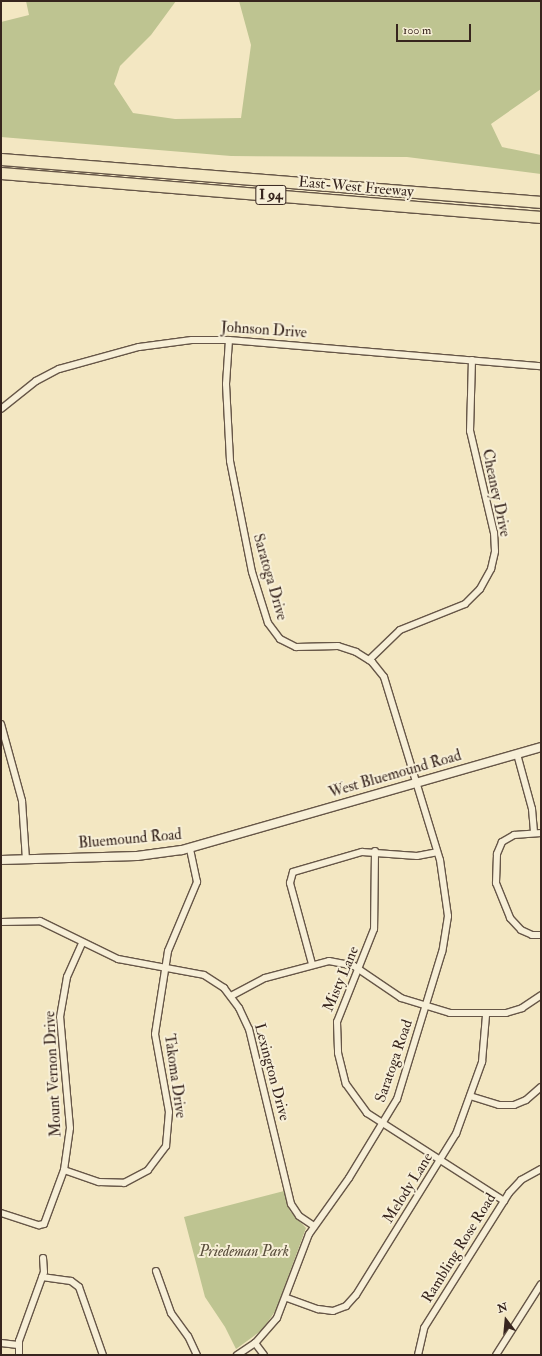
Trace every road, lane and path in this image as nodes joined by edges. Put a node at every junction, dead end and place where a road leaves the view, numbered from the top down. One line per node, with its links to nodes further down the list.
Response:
1 (1, 159): 3 (highway, East-West Freeway / I 94)
2 (1, 173): 4 (highway, East-West Freeway / I 94)
3 (541, 202)
4 (541, 217)
5 (229, 340): 6 (street, Johnson Drive); 8 (street, Johnson Drive); 9 (street, Saratoga Drive)
6 (472, 360): 7 (street, Johnson Drive); 9 (street, Cheaney Drive)
7 (541, 366)
8 (1, 409)
9 (369, 660): 13 (street, Saratoga Drive)
10 (1, 724): 20 (street)
11 (541, 747): 12 (main road, West Bluemound Road)
12 (518, 754): 13 (main road, West Bluemound Road); 15 (street)
13 (417, 783): 14 (main road, West Bluemound Road); 19 (street, Saratoga Road)
14 (258, 829): 17 (main road, Bluemound Road)
15 (534, 833): 16 (street); 23 (street)
16 (541, 833)
17 (190, 848): 20 (main road, Bluemound Road); 27 (street, Takoma Drive)
18 (375, 851): 19 (street); 25 (street); 26 (street, Misty Lane)
19 (437, 852): 30 (street, Saratoga Road)
20 (26, 859): 21 (main road, Bluemound Road)
21 (1, 860)
22 (1, 922): 24 (street, Lexington Drive)
23 (541, 935)
24 (82, 943): 27 (street, Lexington Drive); 37 (street, Mount Vernon Drive)
25 (312, 964): 26 (street); 29 (street)
26 (359, 968): 30 (street); 34 (street, Misty Lane)
27 (164, 969): 29 (street, Lexington Drive); 37 (street, Takoma Drive)
28 (541, 995): 31 (street)
29 (231, 996): 40 (street, Lexington Drive)
30 (426, 1007): 31 (street); 34 (street, Saratoga Road)
31 (486, 1015): 33 (street, Melody Lane)
32 (541, 1086): 33 (street)
33 (470, 1096): 35 (street, Melody Lane)
34 (383, 1125): 35 (street, Misty Lane); 40 (street, Saratoga Road)
35 (441, 1161): 38 (street, Misty Lane); 45 (street, Melody Lane)
36 (541, 1169): 38 (street, Rambling Rose Road)
37 (64, 1170): 39 (street, Mount Vernon Drive)
38 (504, 1201): 54 (street, Rambling Rose Road)
39 (1, 1213)
40 (314, 1226): 45 (street, Saratoga Road)
41 (43, 1258): 43 (street)
42 (156, 1271): 51 (street)
43 (42, 1277): 48 (street); 50 (street)
44 (541, 1284): 55 (street)
45 (286, 1298): 47 (street, Saratoga Road)
46 (1, 1343): 48 (street)
47 (255, 1343): 52 (street, Saratoga Road); 53 (street)
48 (18, 1345): 49 (street)
49 (19, 1355)
50 (103, 1355)
51 (197, 1355)
52 (237, 1355)
53 (264, 1355)
54 (418, 1355)
55 (496, 1355)

